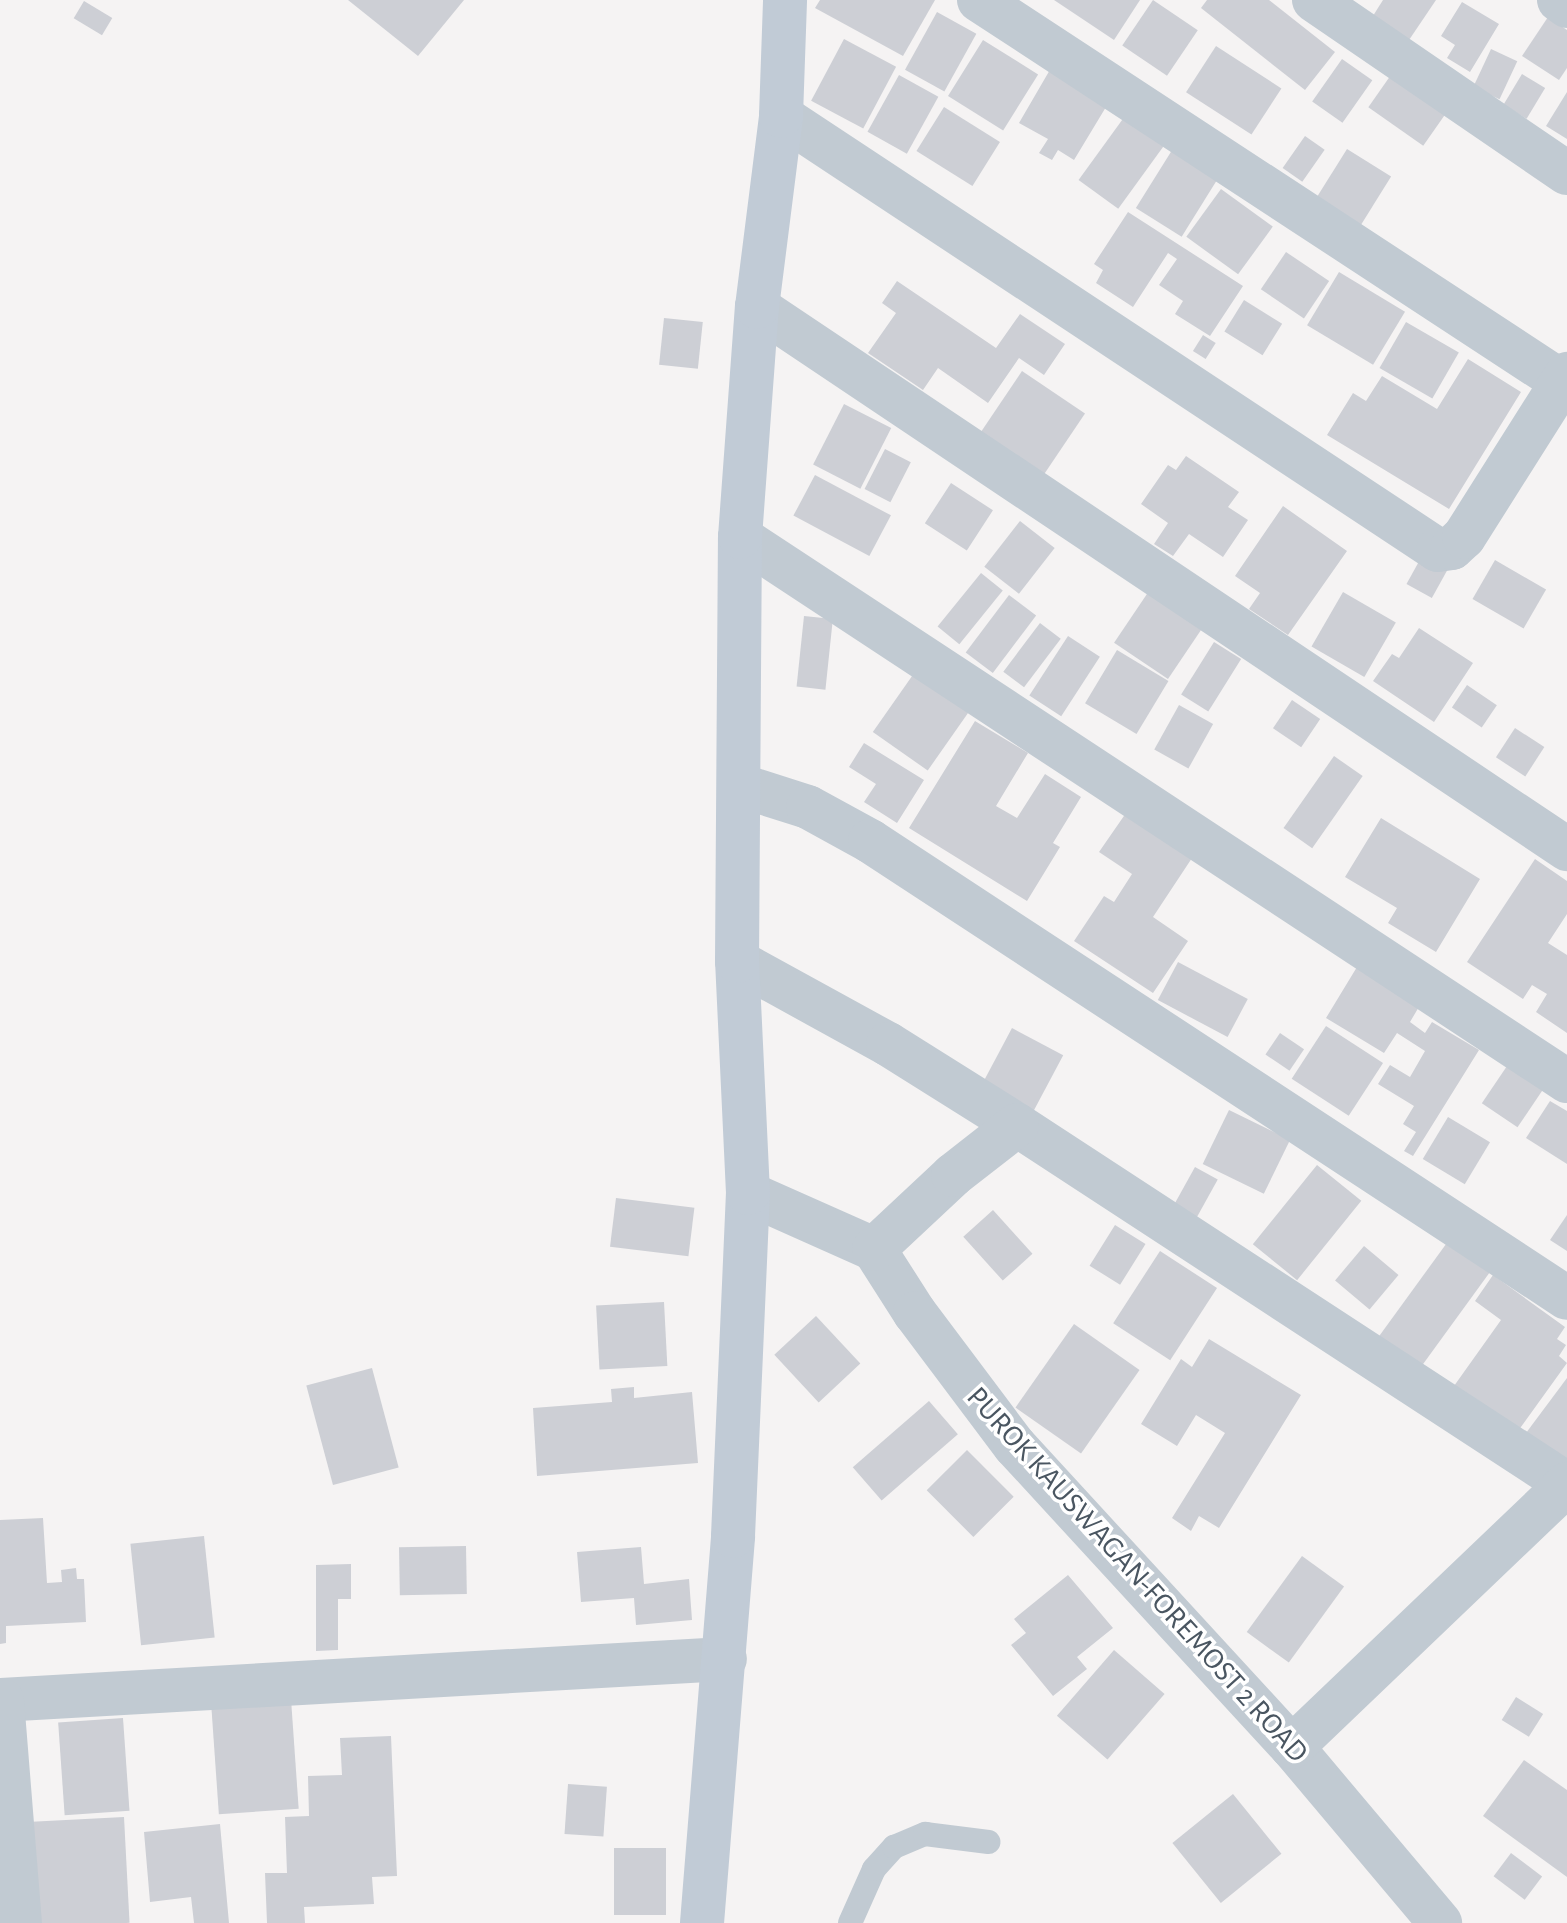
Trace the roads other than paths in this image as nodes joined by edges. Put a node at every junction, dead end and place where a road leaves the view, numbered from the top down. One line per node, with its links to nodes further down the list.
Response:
1 (785, 0): 6 (main road)
2 (979, 0): 9 (street)
3 (1314, 0): 7 (street)
4 (1559, 0): 5 (street)
5 (1567, 6)
6 (781, 116): 8 (main road); 9 (street)
7 (1567, 173)
8 (757, 307): 10 (main road); 12 (street)
9 (1565, 378)
10 (740, 537): 11 (main road); 14 (street)
11 (739, 785): 13 (main road); 18 (street)
12 (1567, 849)
13 (737, 961): 15 (street); 16 (main road)
14 (1567, 1081)
15 (1017, 1125): 17 (street); 19 (street)
16 (748, 1193): 17 (street); 20 (main road)
17 (874, 1249): 22 (street, PUROK KAUSWAGAN-FOREMOST 2 ROAD)
18 (1567, 1298)
19 (1567, 1484): 22 (street)
20 (725, 1659): 21 (street); 25 (main road)
21 (1, 1700): 24 (street)
22 (1292, 1747): 27 (street, PUROK KAUSWAGAN-FOREMOST 2 ROAD)
23 (988, 1842): 26 (lane)
24 (20, 1923)
25 (702, 1923)
26 (850, 1923)
27 (1440, 1923)

